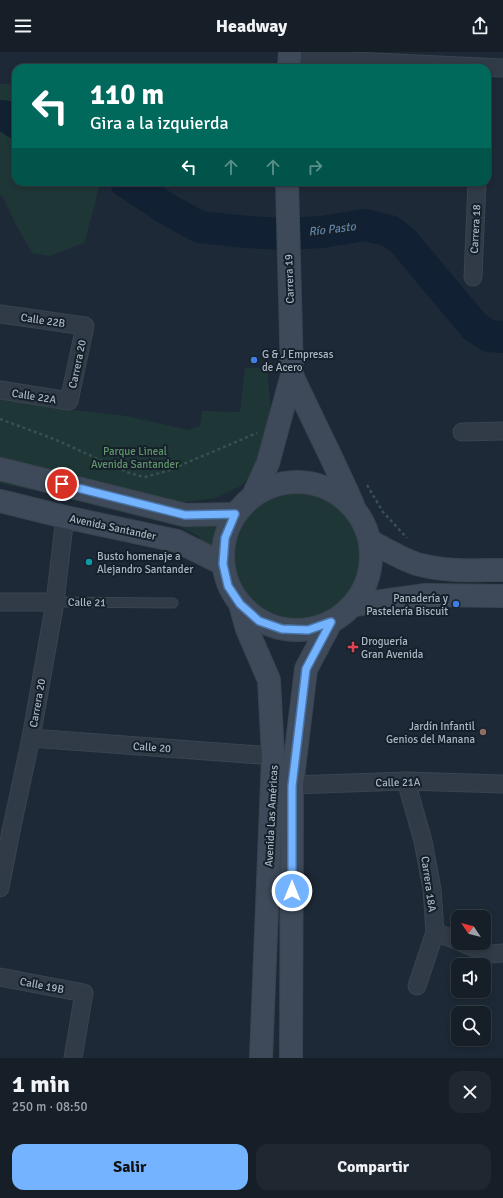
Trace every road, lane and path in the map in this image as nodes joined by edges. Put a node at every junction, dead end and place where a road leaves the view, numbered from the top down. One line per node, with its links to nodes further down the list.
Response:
1 (290, 59): 2 (street)
2 (483, 62)
3 (491, 64): 4 (street)
4 (503, 68)
5 (287, 186): 10 (main road, Carrera 19)
6 (477, 186): 7 (street, Carrera 18)
7 (472, 277)
8 (0, 314): 9 (street, Calle 22B)
9 (85, 326): 12 (street, Carrera 20)
10 (292, 375): 14 (main road, Carrera 19); 21 (main road, Carrera 19)
11 (0, 390): 12 (street, Calle 22A)
12 (68, 401)
13 (0, 418): 14 (path)
14 (279, 422): 19 (main road, Carrera 19)
15 (503, 431): 16 (street)
16 (462, 432)
17 (0, 469): 22 (main road)
18 (365, 481): 25 (path)
19 (253, 496): 21 (main road); 22 (main road)
20 (0, 501): 23 (main road, Avenida Santander)
21 (353, 506): 24 (main road)
22 (235, 514): 26 (main road)
23 (65, 517): 26 (main road, Avenida Santander); 30 (street, Carrera 20)
24 (370, 541): 27 (main road); 33 (main road)
25 (412, 543)
26 (223, 564): 32 (main road)
27 (503, 570)
28 (503, 596): 33 (main road)
29 (0, 602): 30 (street, Calle 21)
30 (55, 602): 31 (lane, Calle 21); 35 (street, Carrera 20)
31 (173, 603)
32 (240, 604): 34 (main road); 36 (main road, Avenida Las Américas)
33 (353, 605): 34 (main road)
34 (331, 622): 39 (main road, Avenida Las Américas)
35 (31, 738): 36 (street, Calle 20); 40 (street, Carrera 20)
36 (273, 756): 49 (main road, Avenida Las Américas)
37 (406, 781): 38 (street, Calle 21A); 39 (street, Calle 21A); 42 (street, Carrera 18A)
38 (503, 784)
39 (292, 786): 50 (main road, Avenida Las Américas)
40 (6, 830): 41 (street, Carrera 20)
41 (0, 888)
42 (435, 932): 43 (street); 47 (street, Carrera 18A)
43 (451, 938)
44 (480, 950): 45 (street)
45 (503, 953)
46 (0, 978): 48 (street, Calle 19B)
47 (417, 986)
48 (73, 1058)
49 (261, 1058)
50 (291, 1058)

